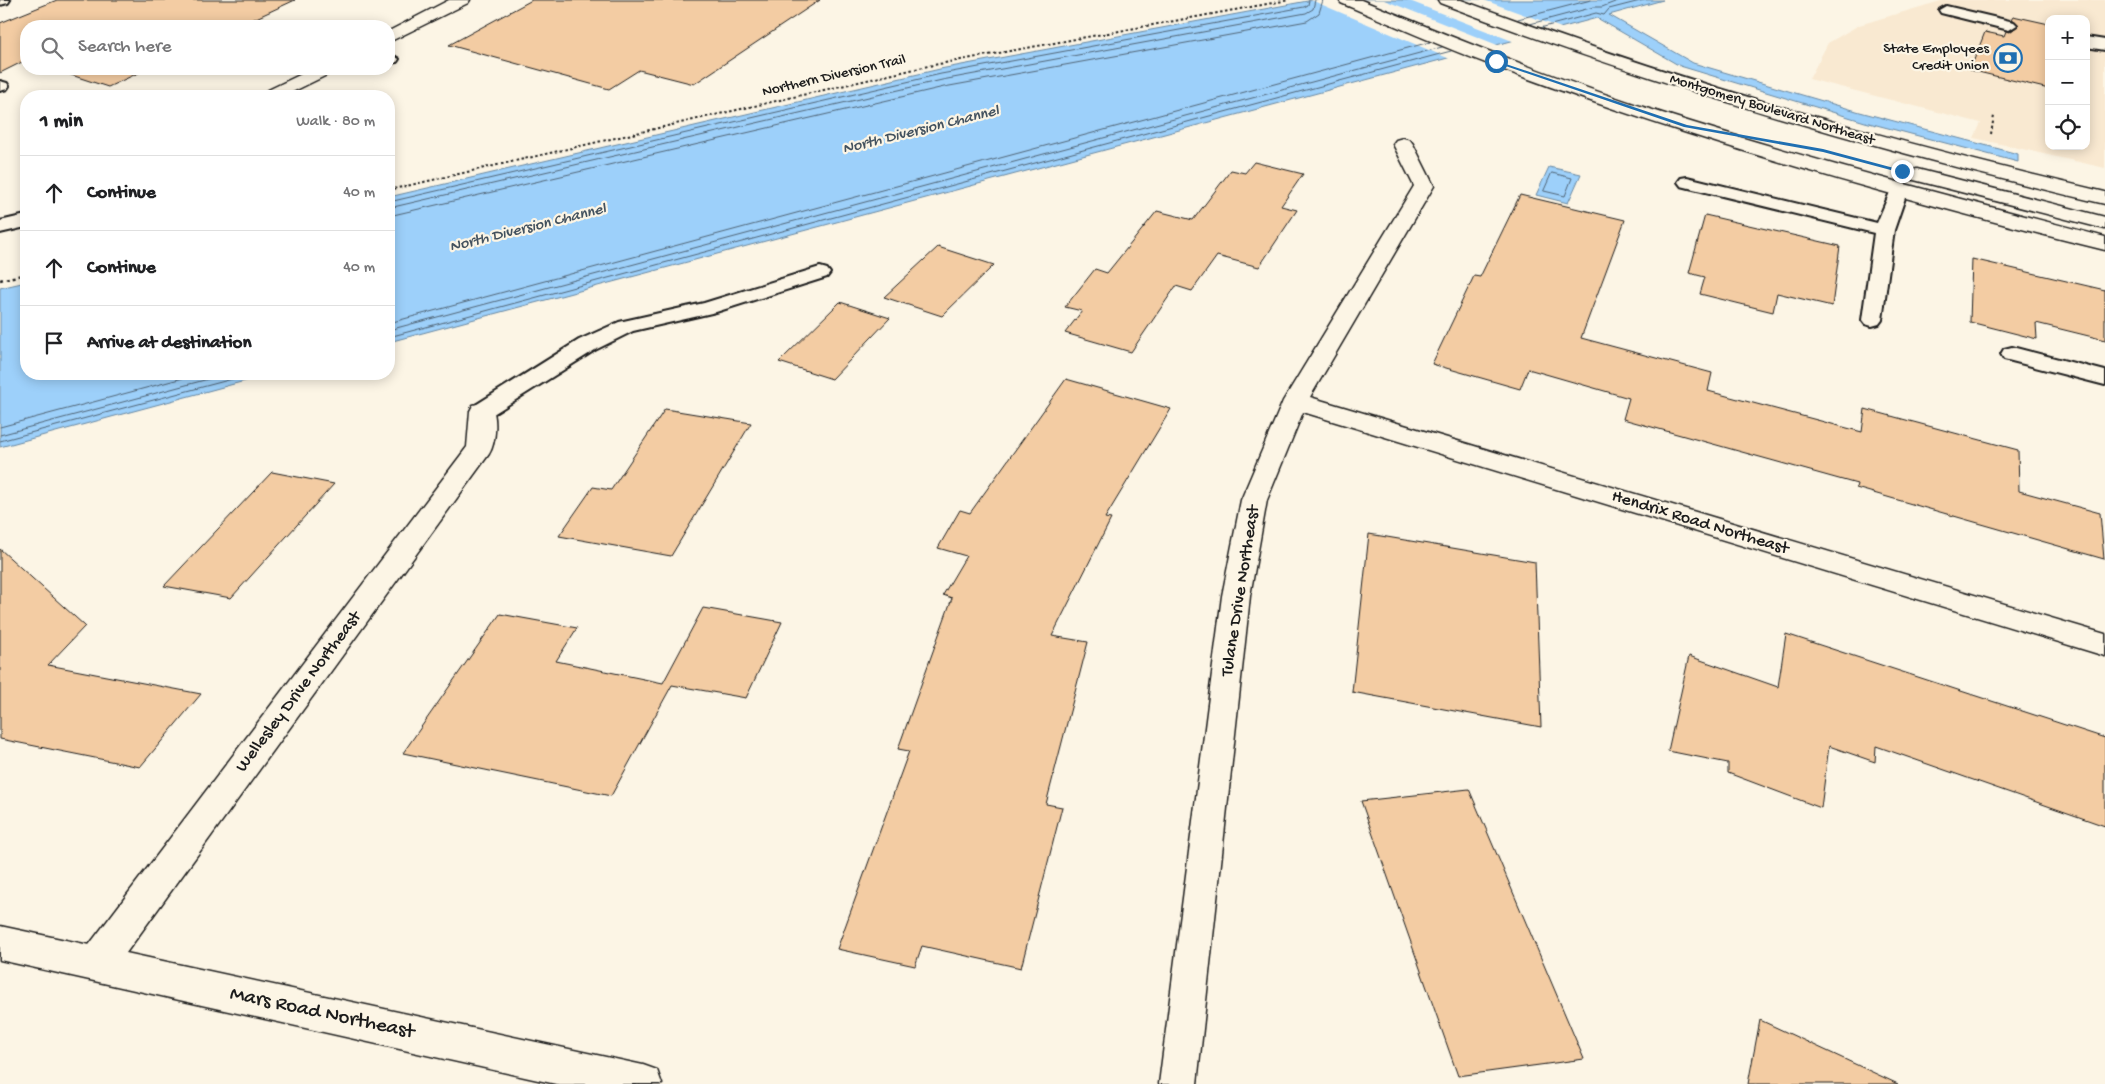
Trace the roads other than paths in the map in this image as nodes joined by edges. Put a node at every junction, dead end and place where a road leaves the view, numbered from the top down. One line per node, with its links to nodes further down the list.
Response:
1 (462, 0): 6 (street)
2 (1347, 0): 11 (street)
3 (1446, 0): 15 (street, Montgomery Boulevard Northeast)
4 (1946, 10): 5 (lane)
5 (2009, 25)
6 (395, 34)
7 (2090, 43): 8 (lane)
8 (2105, 45)
9 (313, 75): 10 (street)
10 (282, 90)
11 (1686, 126): 14 (street); 17 (street)
12 (1403, 144): 25 (street, Tulane Drive Northeast)
13 (1687, 182): 19 (lane)
14 (1899, 189): 19 (lane); 20 (street)
15 (2105, 198)
16 (20, 223): 18 (lane)
17 (2105, 223)
18 (0, 227)
19 (1884, 230): 22 (lane)
20 (2105, 244)
21 (820, 273): 26 (lane)
22 (1872, 320)
23 (2012, 354): 24 (lane)
24 (2105, 378)
25 (1295, 401): 27 (street, Hendrix Road Northeast); 31 (street, Tulane Drive Northeast)
26 (482, 411): 29 (street, Wellesley Drive Northeast)
27 (2105, 645)
28 (0, 943): 29 (street, Mars Road Northeast)
29 (96, 965): 30 (street, Mars Road Northeast)
30 (643, 1084)
31 (1178, 1084)

